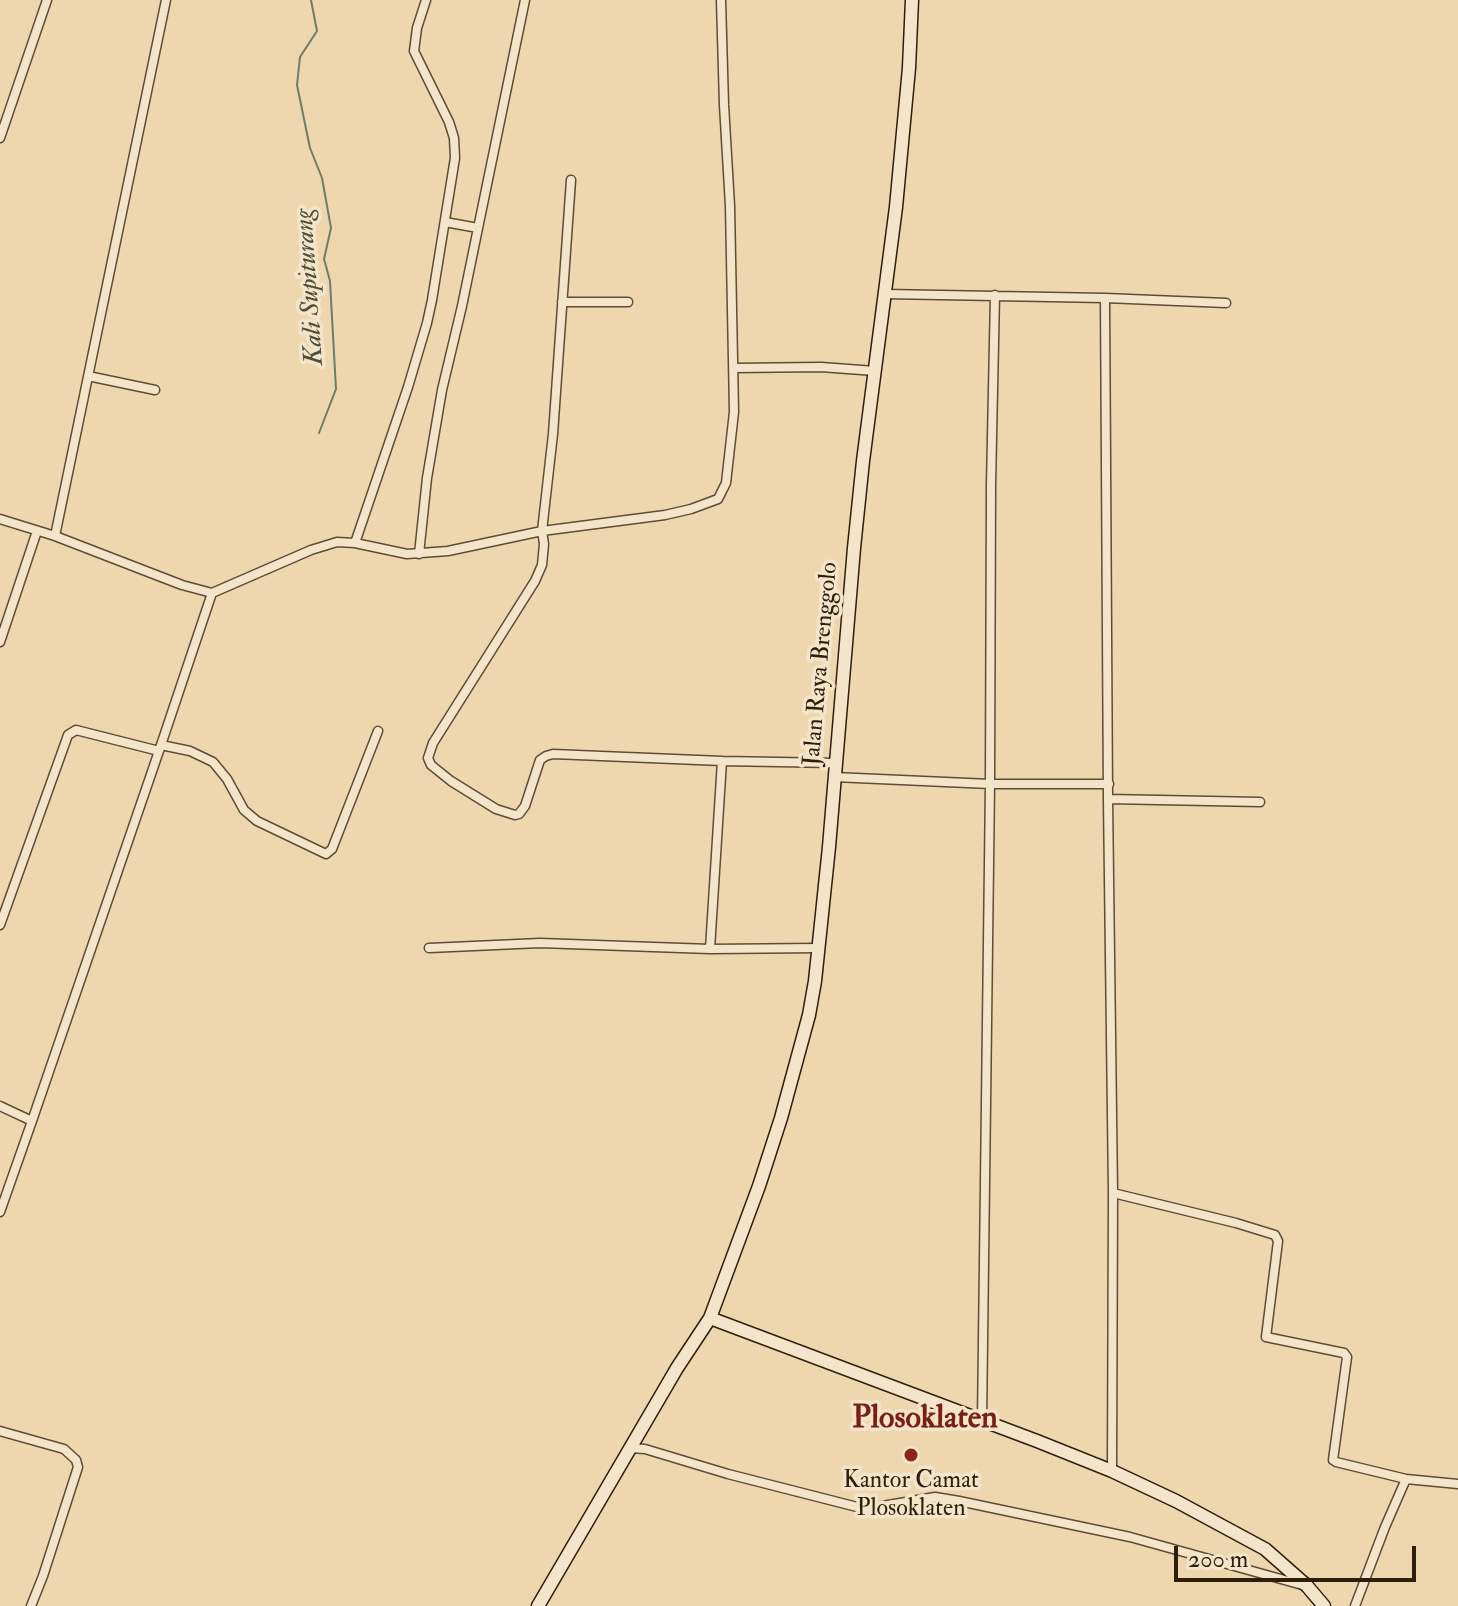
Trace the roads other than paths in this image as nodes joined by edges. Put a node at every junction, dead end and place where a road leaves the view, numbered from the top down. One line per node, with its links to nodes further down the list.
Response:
1 (47, 0): 7 (street)
2 (166, 0): 19 (street)
3 (426, 0): 9 (street)
4 (525, 0): 10 (street)
5 (721, 0): 17 (street)
6 (912, 0): 11 (main road, Jalan Raya Brenggolo)
7 (0, 138)
8 (571, 180): 14 (street)
9 (445, 222): 10 (street); 25 (street)
10 (478, 228): 26 (street)
11 (885, 294): 12 (street); 18 (main road, Jalan Raya Brenggolo)
12 (995, 295): 13 (street); 34 (street)
13 (1105, 298): 16 (street); 35 (street)
14 (562, 302): 15 (street); 23 (street)
15 (628, 302)
16 (1226, 303)
17 (734, 368): 18 (street); 23 (street)
18 (875, 371): 32 (main road, Jalan Raya Brenggolo)
19 (88, 376): 20 (street); 24 (street)
20 (155, 390)
21 (0, 519): 22 (street)
22 (37, 531): 24 (street); 28 (street)
23 (542, 531): 26 (street); 31 (street)
24 (55, 536): 27 (street)
25 (355, 543): 26 (street); 27 (street)
26 (419, 554)
27 (212, 593): 30 (street)
28 (0, 642)
29 (378, 731): 30 (street)
30 (160, 748): 38 (street); 43 (street)
31 (722, 761): 32 (street); 41 (street)
32 (835, 763): 33 (main road, Jalan Raya Brenggolo)
33 (834, 777): 34 (street); 40 (main road, Jalan Raya Brenggolo)
34 (990, 784): 35 (street); 47 (street)
35 (1109, 784): 36 (street)
36 (1108, 799): 37 (street); 44 (street)
37 (1260, 802)
38 (0, 925)
39 (429, 948): 41 (street)
40 (819, 948): 41 (street); 46 (main road, Jalan Raya Brenggolo)
41 (710, 949)
42 (0, 1106): 43 (street)
43 (32, 1121): 45 (street)
44 (1113, 1193): 50 (street); 51 (street)
45 (0, 1212)
46 (710, 1318): 47 (main road); 49 (main road, Jalan Raya Brenggolo)
47 (982, 1421): 50 (main road)
48 (0, 1431): 54 (street)
49 (630, 1448): 53 (street); 55 (main road, Jalan Raya Brenggolo)
50 (1112, 1471): 53 (main road)
51 (1406, 1479): 52 (street); 57 (street)
52 (1458, 1484)
53 (1307, 1586): 56 (main road)
54 (31, 1606)
55 (538, 1606)
56 (1324, 1606)
57 (1355, 1606)

